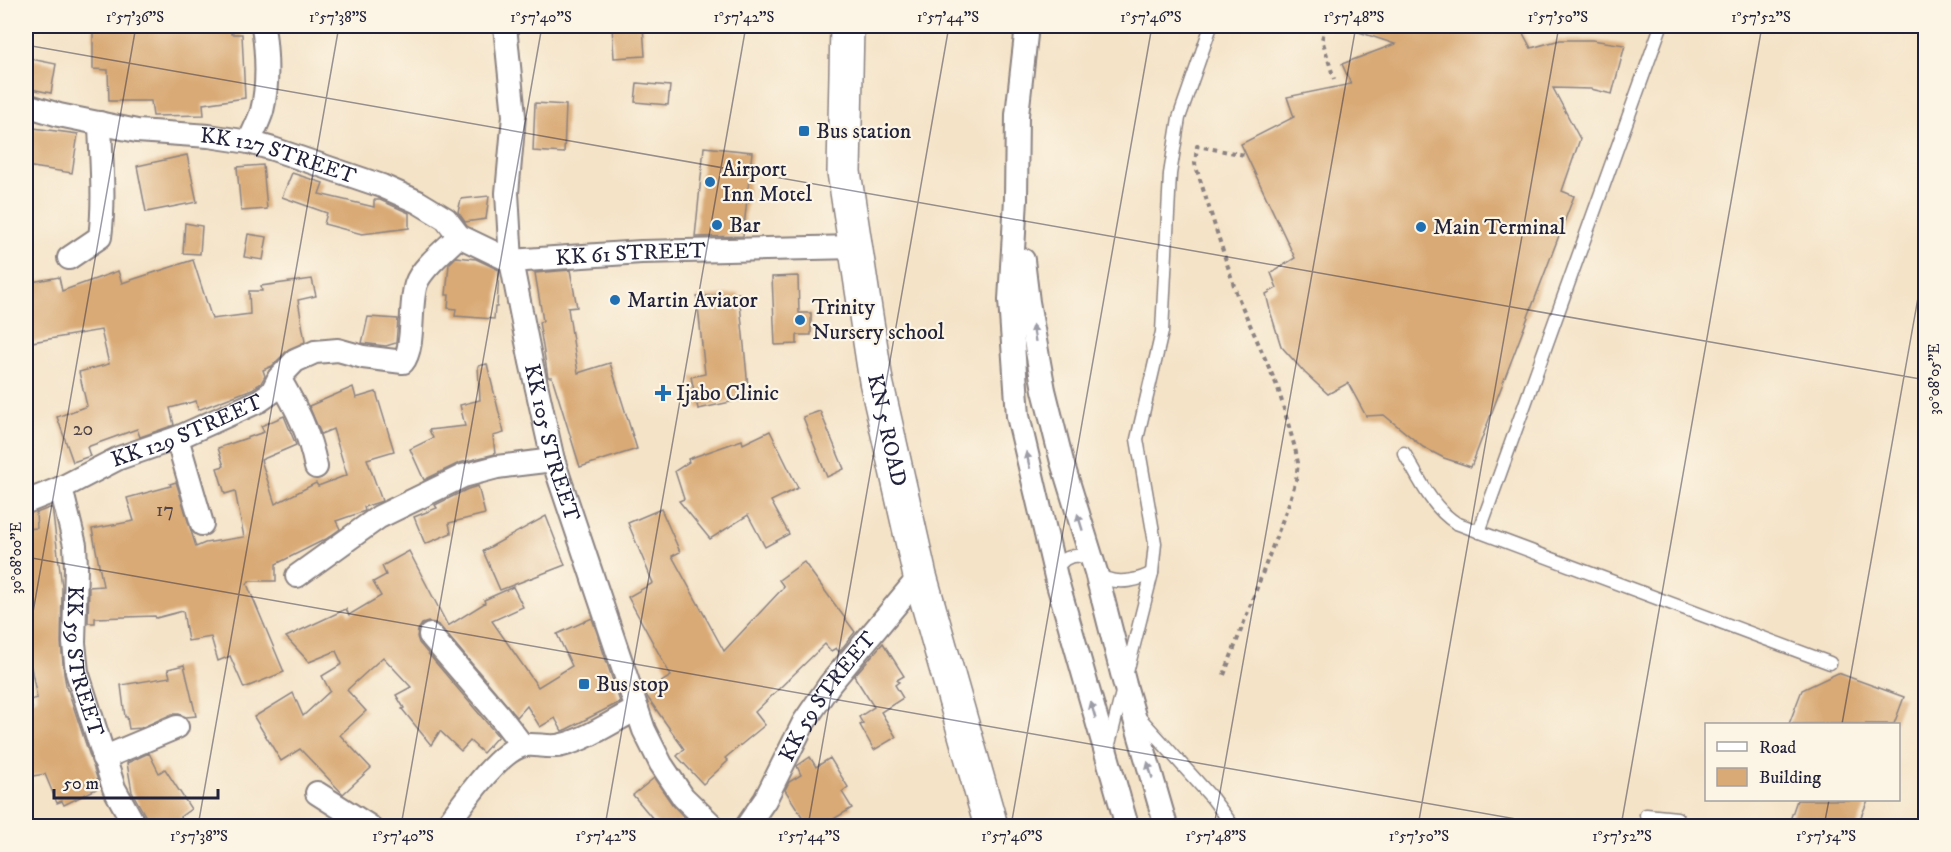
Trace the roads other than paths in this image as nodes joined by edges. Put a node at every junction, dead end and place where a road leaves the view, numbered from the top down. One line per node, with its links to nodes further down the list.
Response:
1 (263, 26): 9 (street)
2 (505, 26): 14 (street, KK 105 STREET)
3 (847, 26): 12 (main road, KN 5 ROAD)
4 (1027, 26): 10 (street)
5 (1211, 26): 25 (lane)
6 (1660, 26): 23 (lane)
7 (26, 105): 8 (street, KK 127 STREET)
8 (100, 123): 9 (street, KK 127 STREET); 13 (street)
9 (249, 142): 11 (street, KK 127 STREET)
10 (1016, 199): 24 (street, one-way to 10); 28 (street, one-way to 10)
11 (459, 236): 14 (street, KK 127 STREET); 15 (street, KK 129 STREET)
12 (856, 247): 14 (street, KK 61 STREET); 27 (main road, KN 5 ROAD)
13 (69, 258)
14 (511, 261): 18 (street, KK 105 STREET)
15 (279, 378): 16 (street, KK 129 STREET); 19 (street)
16 (177, 438): 20 (street, KK 129 STREET); 22 (street)
17 (1404, 453): 23 (lane)
18 (553, 459): 26 (street); 32 (street, KK 105 STREET)
19 (316, 467)
20 (61, 488): 21 (street, KK 129 STREET); 37 (street, KK 59 STREET)
21 (26, 502)
22 (202, 524)
23 (1479, 532): 30 (lane)
24 (1096, 572): 25 (lane); 28 (lane); 31 (street)
25 (1152, 573): 31 (lane)
26 (297, 576)
27 (920, 576): 44 (street, KK 59 STREET); 45 (main road, KN 5 ROAD)
28 (1057, 581): 36 (street, one-way to 28)
29 (430, 635): 35 (street)
30 (1830, 663)
31 (1125, 685): 33 (street); 36 (lane)
32 (637, 709): 35 (street); 43 (street, KK 105 STREET)
33 (1132, 710): 47 (street, one-way to 33); 48 (lane)
34 (177, 727): 37 (street)
35 (522, 745): 42 (street)
36 (1106, 755): 46 (street)
37 (103, 758): 40 (street, KK 59 STREET)
38 (317, 794): 41 (street)
39 (1646, 815): 49 (lane)
40 (135, 826)
41 (369, 826)
42 (446, 826)
43 (713, 826)
44 (747, 826)
45 (991, 826)
46 (1127, 826)
47 (1166, 826)
48 (1233, 826)
49 (1683, 826)

